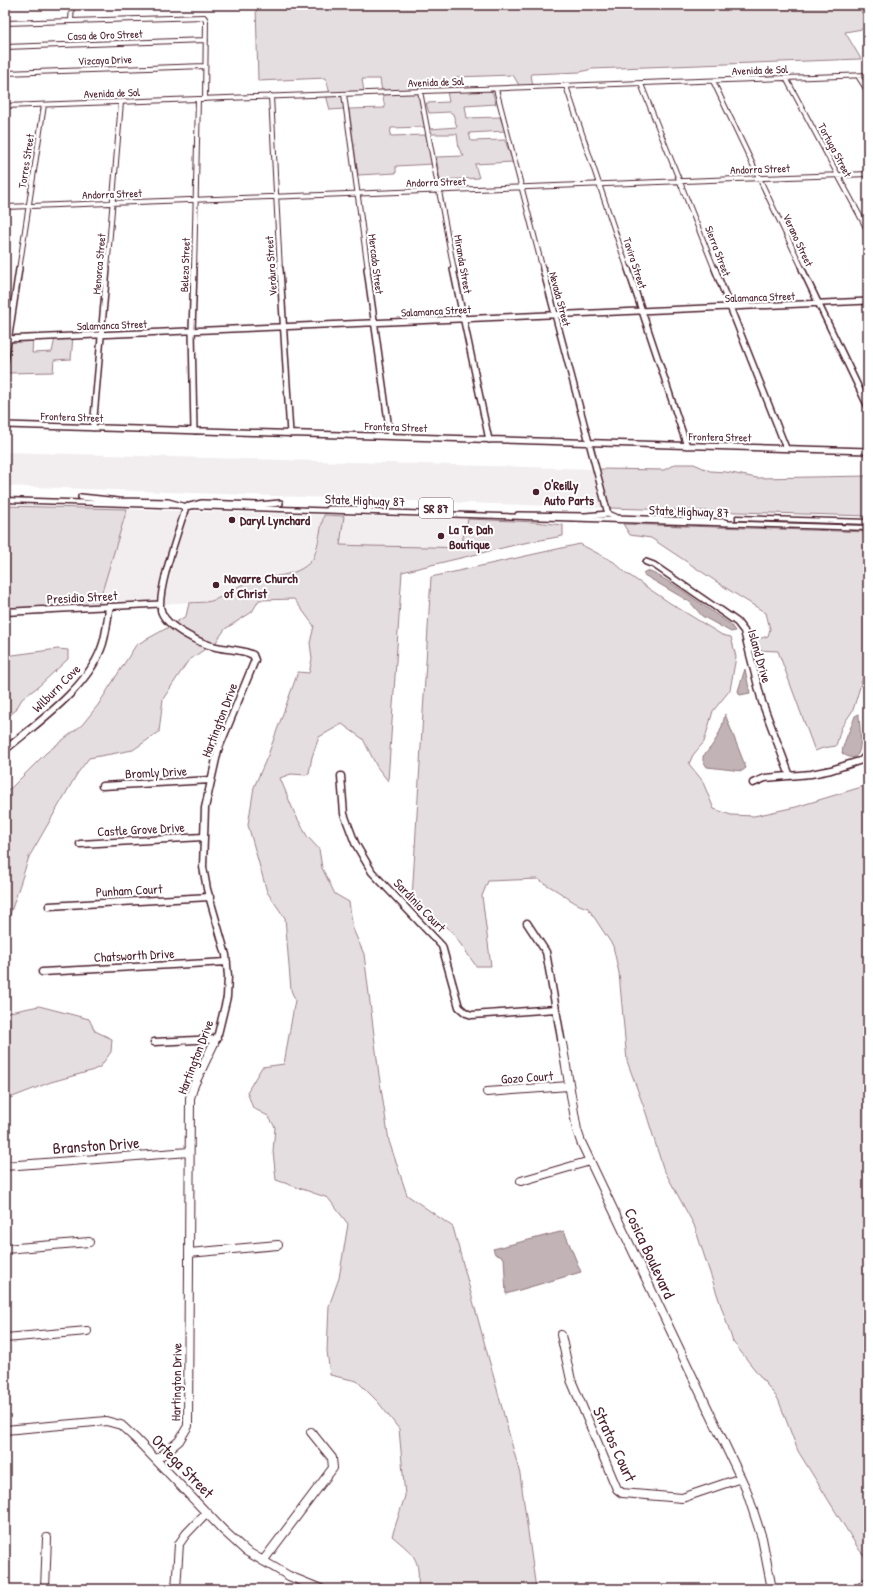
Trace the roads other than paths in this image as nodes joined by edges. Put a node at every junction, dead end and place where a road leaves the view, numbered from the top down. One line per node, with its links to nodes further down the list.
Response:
1 (69, 5): 3 (street)
2 (72, 5): 3 (street)
3 (69, 21): 4 (street); 5 (street)
4 (5, 23)
5 (206, 40): 6 (street, Casa de Oro Street); 7 (street)
6 (5, 47)
7 (206, 66): 8 (street, Vizcaya Drive); 21 (street)
8 (5, 73)
9 (868, 75): 10 (street, Avenida de Sol)
10 (858, 76): 11 (street, Avenida de Sol); 17 (street)
11 (786, 78): 12 (street, Avenida de Sol); 26 (street, Tortuga Street)
12 (713, 81): 13 (street, Avenida de Sol); 27 (street, Verano Street)
13 (641, 84): 14 (street, Avenida de Sol); 28 (street, Sierra Street)
14 (566, 86): 15 (street, Avenida de Sol); 29 (street, Tavira Street)
15 (496, 89): 16 (street, Avenida de Sol); 30 (street, Nevada Street)
16 (420, 91): 18 (street, Avenida de Sol); 31 (street, Miranda Street)
17 (868, 92)
18 (344, 94): 19 (street, Avenida de Sol); 32 (street, Mercado Street)
19 (271, 96): 21 (street, Avenida de Sol); 33 (street, Verdura Street)
20 (198, 99): 21 (street, Avenida de Sol); 22 (street, Avenida de Sol); 34 (street, Beleza Street)
21 (205, 99)
22 (121, 102): 23 (street, Avenida de Sol); 35 (street, Menorca Street)
23 (44, 105): 24 (street, Avenida de Sol); 36 (street, Torres Street)
24 (5, 106)
25 (868, 174): 26 (street, Andorra Street)
26 (838, 175): 27 (street, Andorra Street); 38 (street, Tortuga Street)
27 (759, 178): 28 (street, Andorra Street); 40 (street, Verano Street)
28 (681, 181): 29 (street, Andorra Street); 41 (street, Sierra Street)
29 (601, 184): 30 (street, Andorra Street); 42 (street, Tavira Street)
30 (522, 187): 31 (street, Andorra Street); 43 (street, Nevada Street)
31 (440, 191): 32 (street, Andorra Street); 44 (street, Miranda Street)
32 (358, 194): 33 (street, Andorra Street); 45 (street, Mercado Street)
33 (276, 197): 34 (street, Andorra Street); 46 (street, Verdura Street)
34 (196, 200): 35 (street, Andorra Street); 47 (street, Beleza Street)
35 (113, 203): 36 (street, Andorra Street); 48 (street, Menorca Street)
36 (28, 206): 37 (street, Andorra Street); 49 (street, Torres Street)
37 (5, 207)
38 (868, 231)
39 (868, 302): 40 (street, Salamanca Street)
40 (818, 304): 41 (street, Salamanca Street); 51 (street, Verano Street)
41 (730, 307): 42 (street, Salamanca Street); 60 (street, Sierra Street)
42 (642, 312): 43 (street, Salamanca Street); 59 (street, Tavira Street)
43 (555, 315): 44 (street, Salamanca Street); 58 (street, Nevada Street)
44 (463, 319): 45 (street, Salamanca Street); 57 (street, Miranda Street)
45 (374, 323): 46 (street, Salamanca Street); 56 (street, Mercado Street)
46 (284, 327): 47 (street, Salamanca Street); 55 (street, Verdura Street)
47 (192, 331): 48 (street, Salamanca Street); 54 (street, Beleza Street)
48 (102, 335): 49 (street, Salamanca Street); 53 (street, Menorca Street)
49 (7, 339): 50 (street, Torres Street)
50 (5, 362)
51 (868, 407)
52 (5, 425): 53 (street, Frontera Street)
53 (93, 428): 54 (street, Frontera Street)
54 (194, 431): 55 (street, Frontera Street)
55 (290, 434): 56 (street, Frontera Street)
56 (390, 436): 57 (street, Frontera Street)
57 (489, 440): 58 (street, Frontera Street)
58 (589, 443): 59 (street, Frontera Street); 67 (street, Nevada Street)
59 (687, 446): 60 (street, Frontera Street)
60 (786, 448): 61 (street, Frontera Street)
61 (868, 451)
62 (5, 494): 63 (highway, SR 87)
63 (81, 497): 65 (highway, SR 87); 66 (street)
64 (5, 500): 66 (highway, State Highway 87 / SR 87)
65 (278, 506): 66 (highway, State Highway 87 / SR 87); 67 (highway, SR 87); 68 (highway, State Highway 87 / SR 87)
66 (186, 507): 73 (street)
67 (608, 514): 68 (street); 69 (highway, SR 87); 70 (street)
68 (500, 516): 70 (highway, State Highway 87 / SR 87)
69 (868, 522)
70 (738, 524): 71 (highway, State Highway 87 / SR 87)
71 (868, 528)
72 (646, 562): 81 (street, Island Drive)
73 (160, 604): 74 (street, Presidio Street); 82 (street, Hartington Drive)
74 (108, 606): 75 (street, Presidio Street); 78 (street, Wilburn Cove)
75 (5, 612)
76 (868, 711): 77 (street)
77 (868, 738)
78 (5, 750)
79 (868, 753): 81 (street)
80 (340, 776): 92 (street, Sardinia Court)
81 (790, 776): 83 (street)
82 (211, 780): 84 (street, Bromly Drive); 85 (street, Hartington Drive)
83 (754, 783)
84 (102, 786)
85 (203, 837): 86 (street, Castle Grove Drive); 87 (street, Hartington Drive)
86 (80, 844)
87 (210, 897): 88 (street, Punham Court); 90 (street, Hartington Drive)
88 (49, 906)
89 (527, 923): 92 (street, Cosica Boulevard)
90 (227, 962): 91 (street, Chatsworth Drive); 93 (street, Hartington Drive)
91 (42, 972)
92 (556, 1009): 95 (street, Cosica Boulevard)
93 (217, 1039): 94 (street); 97 (street, Hartington Drive)
94 (154, 1042)
95 (569, 1086): 96 (street, Gozo Court); 98 (street, Cosica Boulevard)
96 (487, 1092)
97 (189, 1152): 99 (street, Branston Drive); 104 (street, Hartington Drive)
98 (590, 1161): 100 (street); 111 (street, Cosica Boulevard)
99 (5, 1166)
100 (521, 1181)
101 (89, 1242): 103 (street)
102 (278, 1245): 104 (street)
103 (5, 1249)
104 (189, 1253): 110 (street, Hartington Drive)
105 (87, 1331): 107 (street)
106 (561, 1335): 111 (street, Stratos Court)
107 (5, 1338)
108 (5, 1430): 110 (street, Ortega Street)
109 (311, 1432): 114 (street)
110 (156, 1460): 112 (street, Ortega Street)
111 (741, 1478): 120 (street, Cosica Boulevard)
112 (207, 1512): 114 (street, Ortega Street); 118 (street)
113 (47, 1538): 117 (street)
114 (263, 1562): 116 (street, Ortega Street)
115 (868, 1582): 121 (street)
116 (309, 1587): 119 (street, Ortega Street)
117 (45, 1589)
118 (176, 1589)
119 (321, 1589)
120 (772, 1589)
121 (859, 1589)

